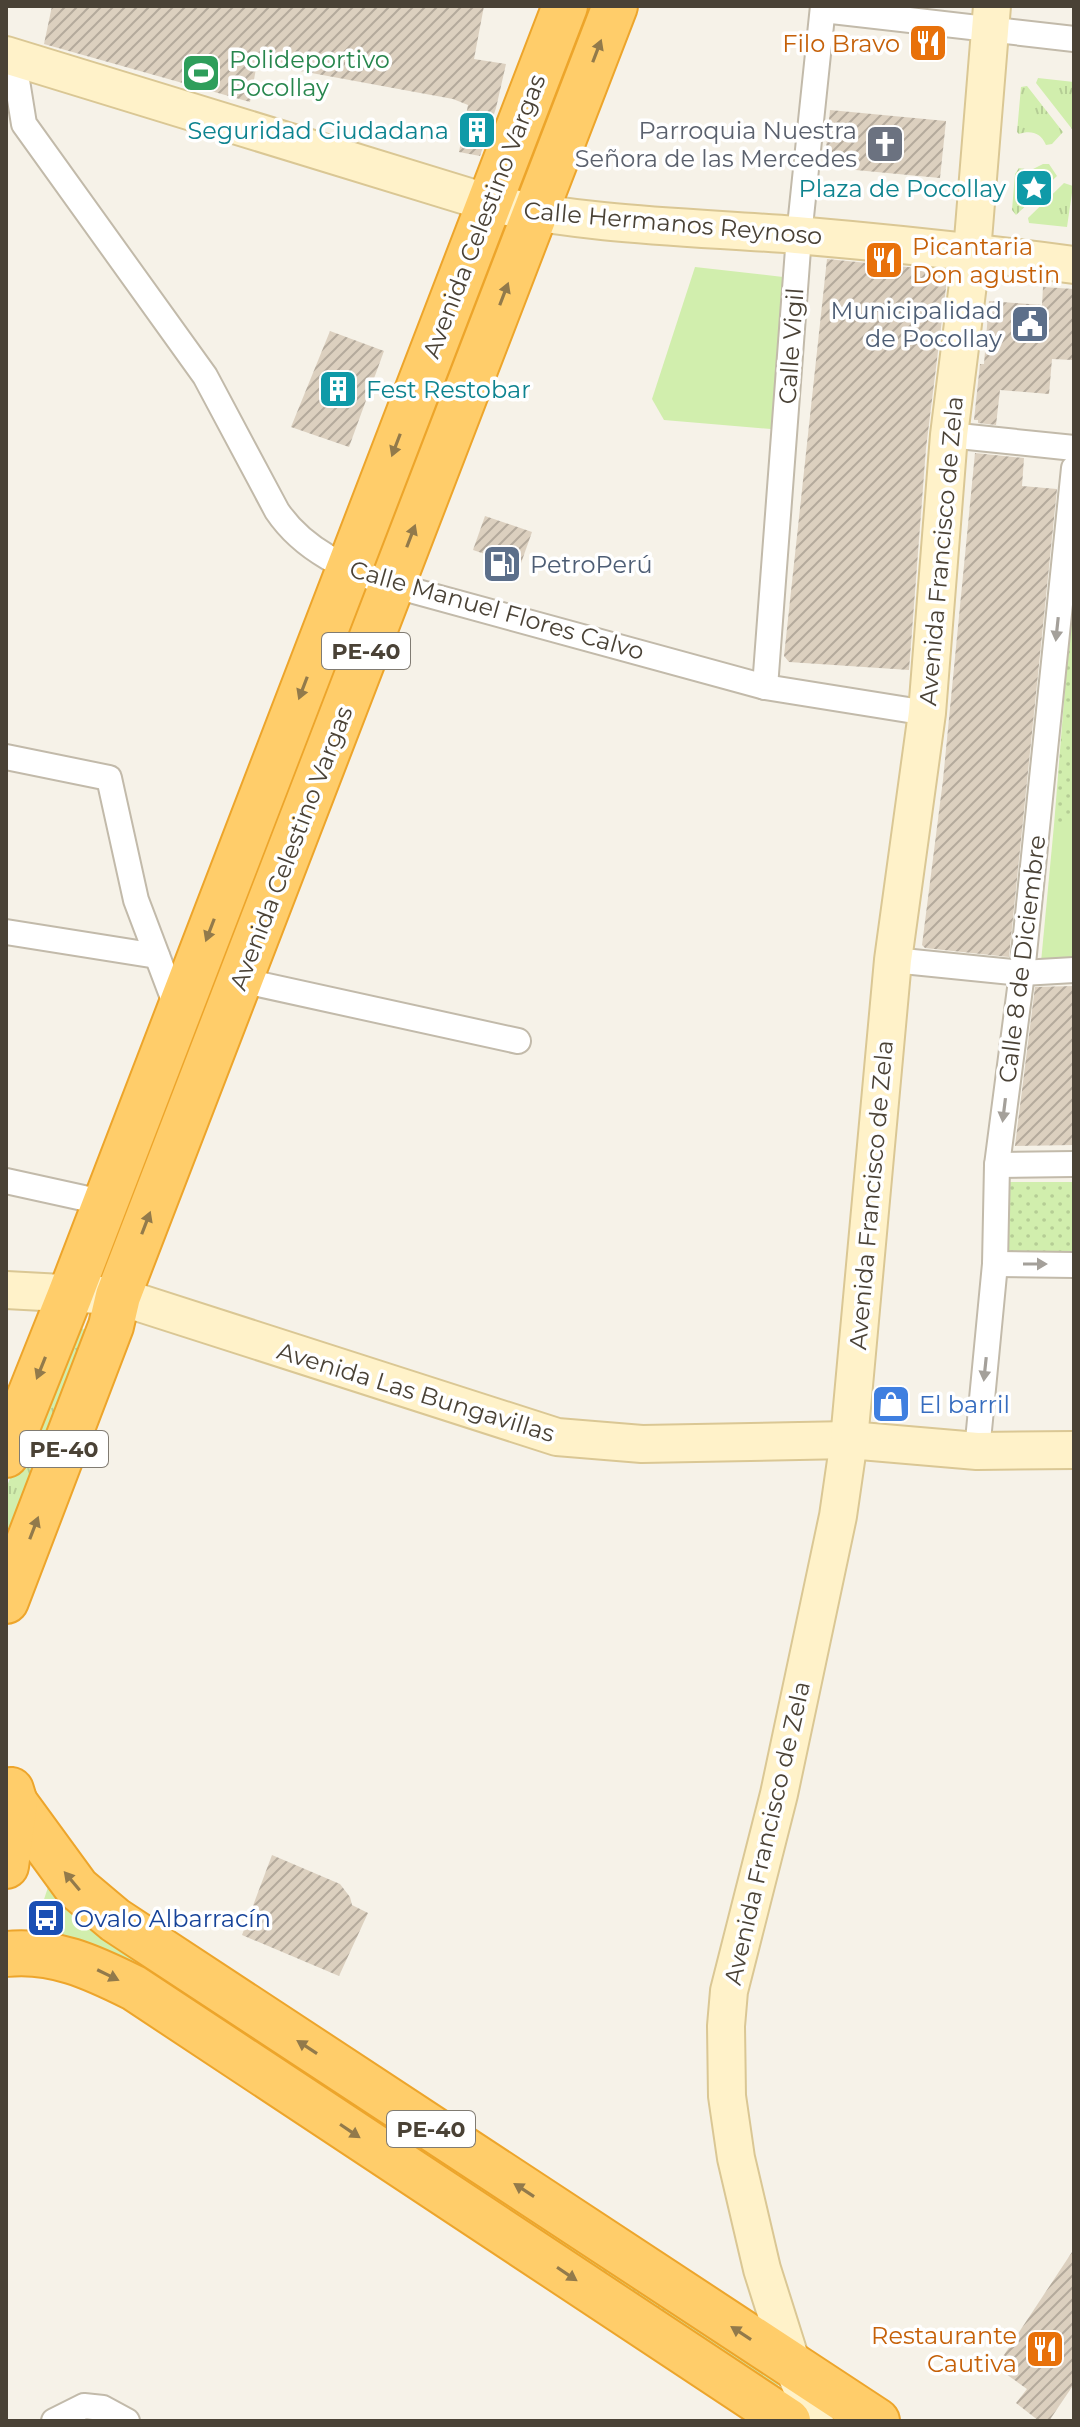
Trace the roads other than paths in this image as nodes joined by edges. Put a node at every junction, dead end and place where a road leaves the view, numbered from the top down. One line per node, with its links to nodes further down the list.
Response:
1 (565, 6): 7 (highway, Avenida Celestino Vargas / PE-40)
2 (615, 6): 8 (highway, Avenida Celestino Vargas / PE-40, one-way to 2)
3 (823, 8): 4 (street); 9 (street, Calle Vigil)
4 (991, 18): 5 (street); 10 (street, Avenida Francisco de Zela)
5 (1074, 39)
6 (10, 55): 7 (street, Calle Hermanos Reynoso); 15 (street, Calle Manuel Flores Calvo)
7 (489, 203): 8 (street, Calle Hermanos Reynoso); 15 (highway, Avenida Celestino Vargas / PE-40, one-way to 15)
8 (535, 213): 9 (street, Calle Hermanos Reynoso); 16 (highway, Avenida Celestino Vargas / PE-40, one-way to 8)
9 (799, 236): 10 (street, Calle Hermanos Reynoso); 17 (street, Calle Vigil)
10 (972, 252): 11 (street, Calle Hermanos Reynoso); 12 (street, Avenida Francisco de Zela)
11 (1074, 265)
12 (949, 435): 13 (street); 18 (street, Avenida Francisco de Zela)
13 (1074, 448)
14 (1074, 468): 24 (street, Calle 8 de Diciembre, one-way to 24)
15 (348, 570): 16 (street, Calle Manuel Flores Calvo); 26 (highway, Avenida Celestino Vargas / PE-40, one-way to 26)
16 (392, 585): 17 (street, Calle Manuel Flores Calvo); 25 (highway, Avenida Celestino Vargas / PE-40)
17 (765, 687): 18 (street, Calle Manuel Flores Calvo)
18 (927, 713): 22 (street, Avenida Francisco de Zela)
19 (6, 757): 21 (street)
20 (6, 932): 21 (street)
21 (157, 956): 26 (street)
22 (893, 960): 24 (street); 39 (street, Avenida Francisco de Zela)
23 (1074, 970): 24 (street)
24 (1022, 973): 31 (street, Calle 8 de Diciembre, one-way to 31)
25 (240, 980): 27 (street); 29 (highway, Avenida Celestino Vargas / PE-40)
26 (179, 1012): 28 (highway, Avenida Celestino Vargas / PE-40)
27 (518, 1041)
28 (158, 1066): 29 (highway); 33 (highway, Avenida Celestino Vargas / PE-40)
29 (202, 1080): 38 (highway, Avenida Celestino Vargas / PE-40, one-way to 29)
30 (1074, 1164): 31 (street)
31 (997, 1165): 34 (street, Calle 8 de Diciembre)
32 (6, 1181): 33 (street)
33 (106, 1203): 37 (highway, Avenida Celestino Vargas / PE-40)
34 (995, 1264): 35 (street, one-way to 35); 41 (street, Calle 8 de Diciembre, one-way to 41)
35 (1074, 1265)
36 (6, 1290): 37 (street, Avenida Las Bungavillas)
37 (70, 1295): 38 (street, Avenida Las Bungavillas); 42 (highway, Avenida Celestino Vargas / PE-40, one-way to 42)
38 (118, 1296): 39 (street, Avenida Las Bungavillas); 43 (highway, Avenida Celestino Vargas / PE-40, one-way to 38)
39 (849, 1440): 41 (street, Avenida Las Bungavillas); 47 (street, Avenida Francisco de Zela)
40 (1074, 1450): 41 (street, Avenida Las Bungavillas)
41 (977, 1451)
42 (6, 1455)
43 (6, 1601)
44 (11, 1790): 45 (highway); 47 (highway, PE-40, one-way to 44)
45 (6, 1866)
46 (6, 1954): 50 (highway, PE-40, one-way to 50)
47 (793, 2367): 51 (street, Avenida Francisco de Zela); 52 (highway, PE-40)
48 (54, 2421): 49 (street)
49 (127, 2421)
50 (788, 2421)
51 (815, 2421)
52 (877, 2421)

